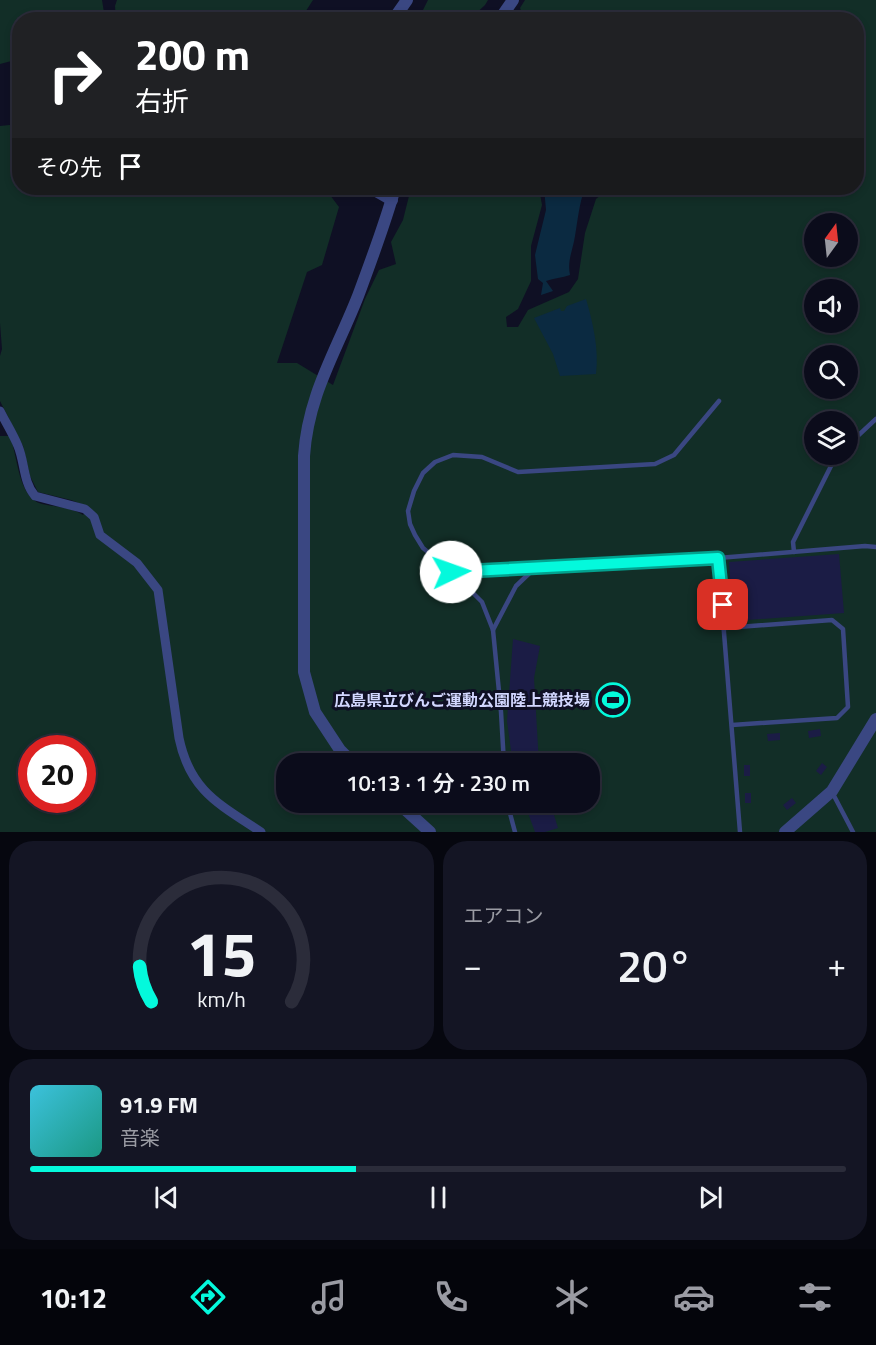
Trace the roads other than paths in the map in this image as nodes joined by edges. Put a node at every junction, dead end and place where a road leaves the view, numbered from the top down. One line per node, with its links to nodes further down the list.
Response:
1 (393, 195): 17 (street)
2 (719, 401): 11 (lane)
3 (0, 411): 22 (street)
4 (876, 419): 5 (lane)
5 (858, 436)
6 (832, 465): 8 (lane)
7 (876, 547): 8 (lane)
8 (794, 552): 9 (lane)
9 (718, 558): 10 (lane); 12 (lane)
10 (537, 567): 11 (lane); 13 (lane)
11 (451, 572): 13 (lane)
12 (725, 628): 15 (lane); 15 (lane)
13 (494, 630): 18 (lane)
14 (876, 719): 16 (street)
15 (732, 725): 25 (lane)
16 (872, 735): 19 (street)
17 (343, 753)
18 (503, 753)
19 (832, 791): 26 (street); 27 (lane)
20 (409, 813): 23 (street)
21 (510, 813): 24 (lane)
22 (261, 832)
23 (430, 832)
24 (515, 832)
25 (740, 832)
26 (785, 832)
27 (853, 832)

